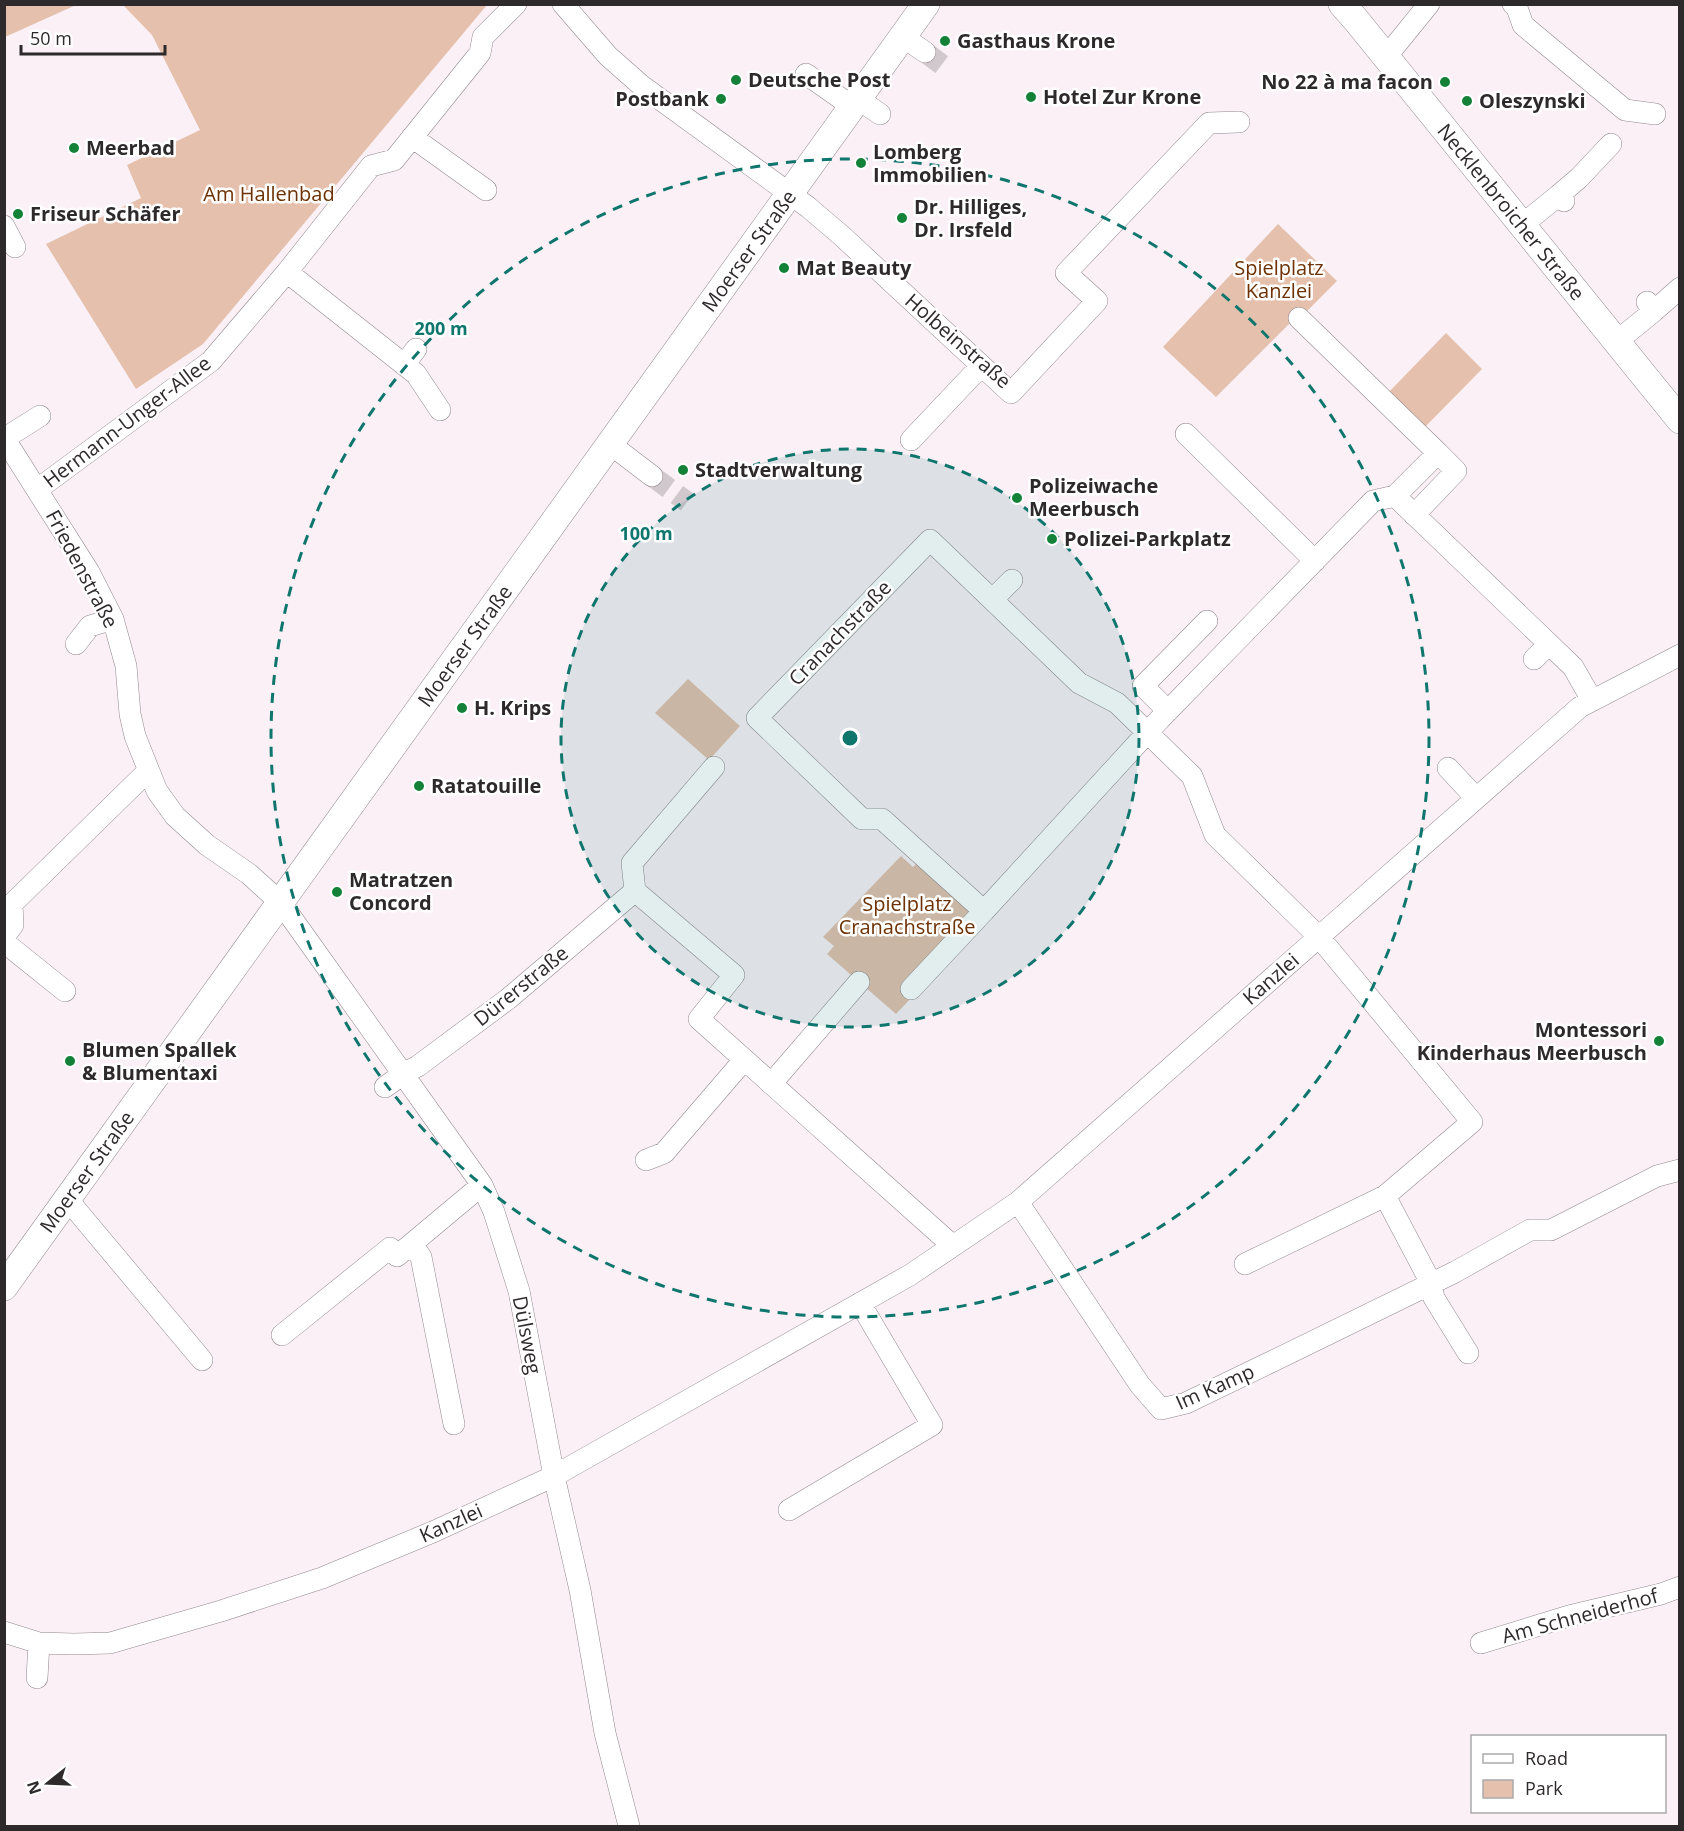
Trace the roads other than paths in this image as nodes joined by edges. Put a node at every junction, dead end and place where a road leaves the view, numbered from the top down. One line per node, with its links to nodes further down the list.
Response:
1 (516, 4): 12 (street, Hermann-Unger-Allee)
2 (563, 4): 15 (street, Holbeinstraße)
3 (926, 4): 9 (main road, Moerser Straße)
4 (1342, 4): 7 (main road, Necklenbroicher Straße)
5 (1429, 4): 7 (street)
6 (1513, 4): 10 (street)
7 (1386, 57): 16 (main road, Necklenbroicher Straße)
8 (806, 74): 9 (street)
9 (864, 107): 15 (main road, Moerser Straße)
10 (1655, 114)
11 (1239, 122): 23 (street, Holbeinstraße)
12 (412, 137): 14 (street); 19 (street, Hermann-Unger-Allee)
13 (1611, 144): 16 (street)
14 (486, 190)
15 (790, 194): 23 (street, Holbeinstraße); 30 (main road, Moerser Straße)
16 (1522, 225): 22 (main road, Necklenbroicher Straße)
17 (4, 226): 18 (street)
18 (15, 247)
19 (287, 273): 24 (street); 33 (street, Hermann-Unger-Allee)
20 (1680, 288): 22 (street)
21 (1299, 318): 31 (street)
22 (1616, 342): 26 (main road, Necklenbroicher Straße)
23 (981, 366): 29 (street)
24 (440, 410)
25 (40, 416): 28 (street)
26 (1680, 420)
27 (1186, 434): 36 (street)
28 (5, 438): 33 (street, Friedenstraße)
29 (911, 440)
30 (610, 444): 32 (street); 51 (main road, Moerser Straße)
31 (1438, 453): 34 (street); 35 (street)
32 (652, 476)
33 (38, 489): 39 (street, Friedenstraße)
34 (1395, 496): 35 (street); 36 (street)
35 (1414, 514): 43 (street)
36 (1315, 561): 44 (street)
37 (1012, 580): 38 (street)
38 (993, 599): 45 (street, Cranachstraße); 53 (street, Cranachstraße)
39 (113, 619): 41 (street); 48 (street, Friedenstraße)
40 (1207, 621): 44 (street)
41 (76, 644)
42 (1680, 655): 43 (street, Kanzlei)
43 (1592, 700): 49 (street, Kanzlei)
44 (1168, 711): 45 (street)
45 (1147, 733): 53 (street); 55 (street, Cranachstraße)
46 (714, 767): 50 (street)
47 (1448, 768): 49 (street)
48 (148, 771): 51 (street, Friedenstraße); 52 (street)
49 (1476, 798): 55 (street, Kanzlei)
50 (635, 891): 60 (street); 61 (street, Dürerstraße)
51 (281, 903): 61 (street, Dülsweg); 68 (main road, Moerser Straße)
52 (8, 905): 54 (street)
53 (984, 911): 58 (street)
54 (4, 937)
55 (1319, 938): 67 (street, Cranachstraße); 69 (street, Kanzlei)
56 (4, 942): 59 (street)
57 (859, 982): 62 (street)
58 (910, 989)
59 (65, 991)
60 (744, 1060): 62 (street); 64 (street)
61 (403, 1074): 63 (street, Dürerstraße); 66 (street, Dülsweg)
62 (771, 1084): 71 (street)
63 (385, 1088)
64 (646, 1160)
65 (1680, 1170): 73 (street, Im Kamp)
66 (482, 1185): 70 (street); 80 (street, Dülsweg)
67 (1385, 1196): 72 (street); 73 (street)
68 (68, 1200): 74 (main road, Moerser Straße); 78 (street)
69 (1018, 1202): 71 (street, Kanzlei); 73 (street, Im Kamp)
70 (412, 1244): 76 (street); 79 (street)
71 (953, 1246): 75 (street, Kanzlei)
72 (1245, 1264)
73 (1431, 1283): 77 (street)
74 (4, 1287)
75 (860, 1303): 80 (street, Kanzlei); 81 (street)
76 (282, 1335)
77 (1468, 1353)
78 (202, 1360)
79 (453, 1424)
80 (554, 1476): 84 (street, Kanzlei); 87 (street, Dülsweg)
81 (789, 1510)
82 (1680, 1587): 85 (street, Am Schneiderhof)
83 (6, 1638): 84 (street, Kanzlei)
84 (39, 1643): 86 (street)
85 (1481, 1643)
86 (38, 1678)
87 (629, 1827)

